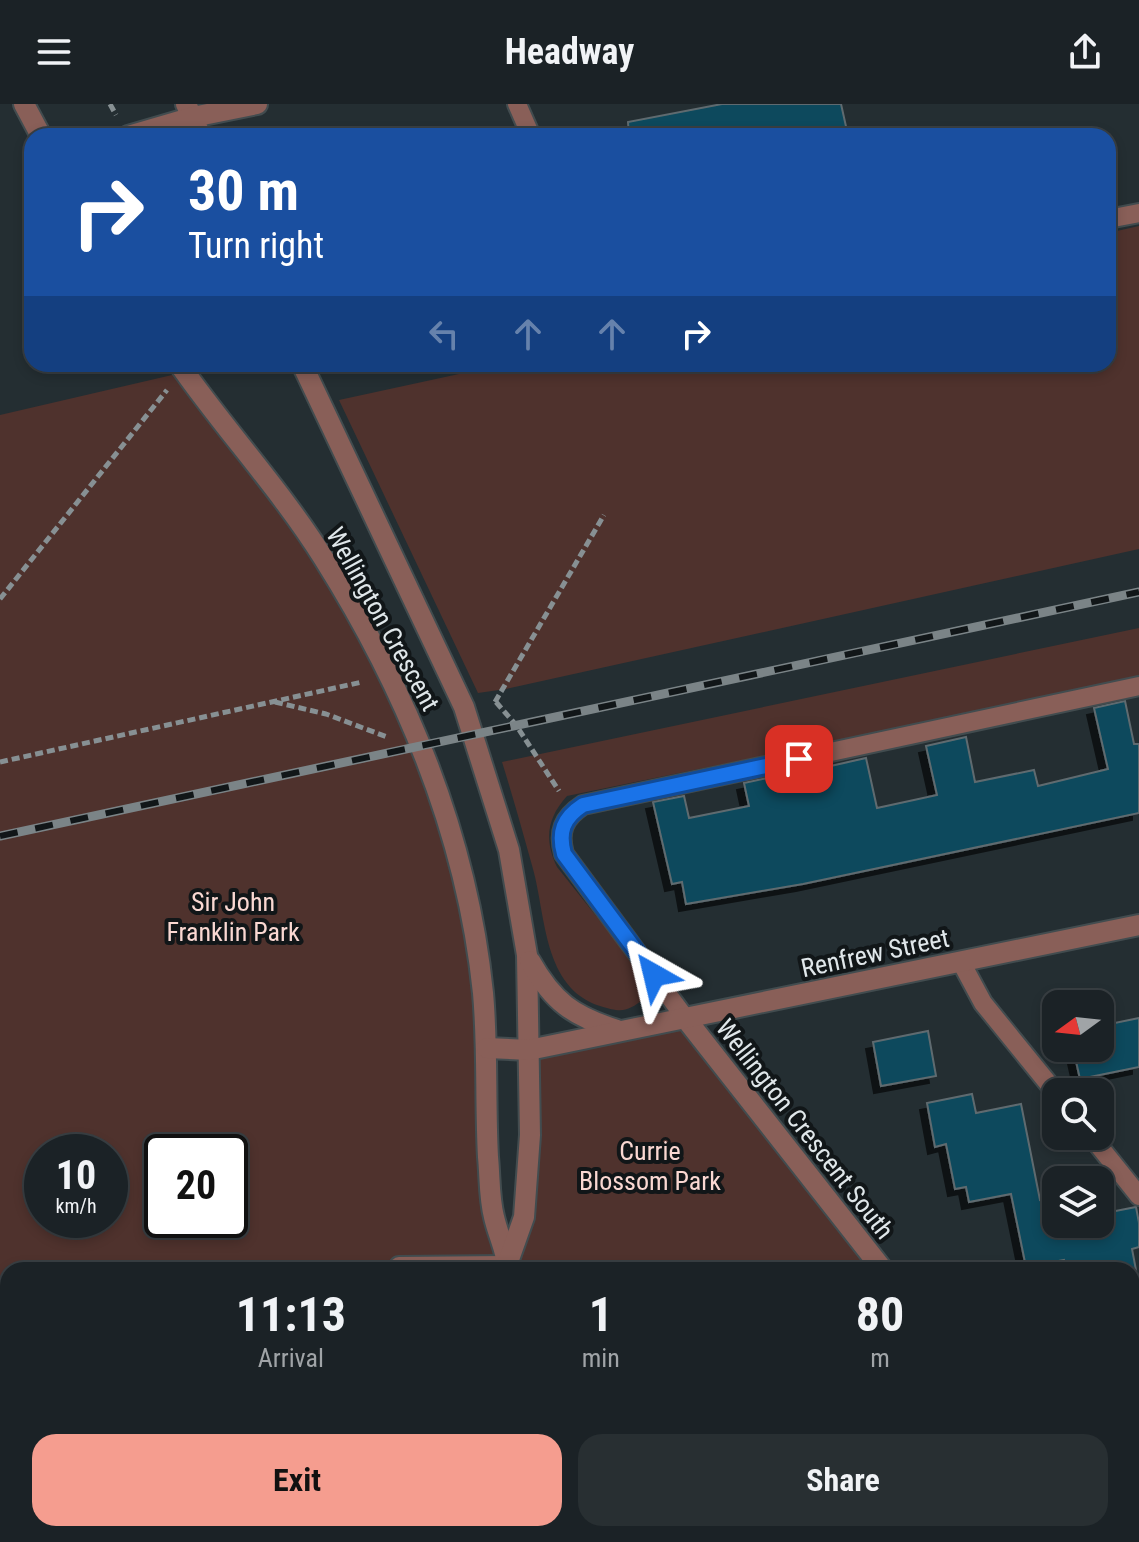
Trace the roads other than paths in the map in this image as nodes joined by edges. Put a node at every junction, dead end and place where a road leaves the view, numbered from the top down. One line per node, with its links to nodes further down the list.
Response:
1 (24, 104): 5 (street)
2 (257, 104): 4 (street)
3 (517, 104): 7 (lane)
4 (193, 119): 6 (street)
5 (37, 128)
6 (159, 128)
7 (528, 128)
8 (1139, 213): 9 (lane)
9 (1116, 217)
10 (185, 372): 18 (street, Wellington Crescent)
11 (306, 372): 14 (street, Wellington Crescent)
12 (1139, 686): 16 (lane)
13 (1139, 925): 15 (street, Renfrew Street)
14 (527, 955): 17 (street, Renfrew Street); 19 (street, Wellington Crescent)
15 (961, 962): 16 (street, Renfrew Street); 20 (lane)
16 (686, 1019): 17 (street, Renfrew Street); 25 (street, Wellington Crescent South)
17 (621, 1032): 19 (street, Renfrew Street)
18 (487, 1048): 19 (street, Renfrew Street); 23 (street, Wellington Crescent)
19 (529, 1050): 24 (street, Wellington Crescent)
20 (1044, 1078)
21 (1102, 1150): 22 (lane)
22 (1139, 1196)
23 (507, 1262)
24 (510, 1262)
25 (877, 1262)

